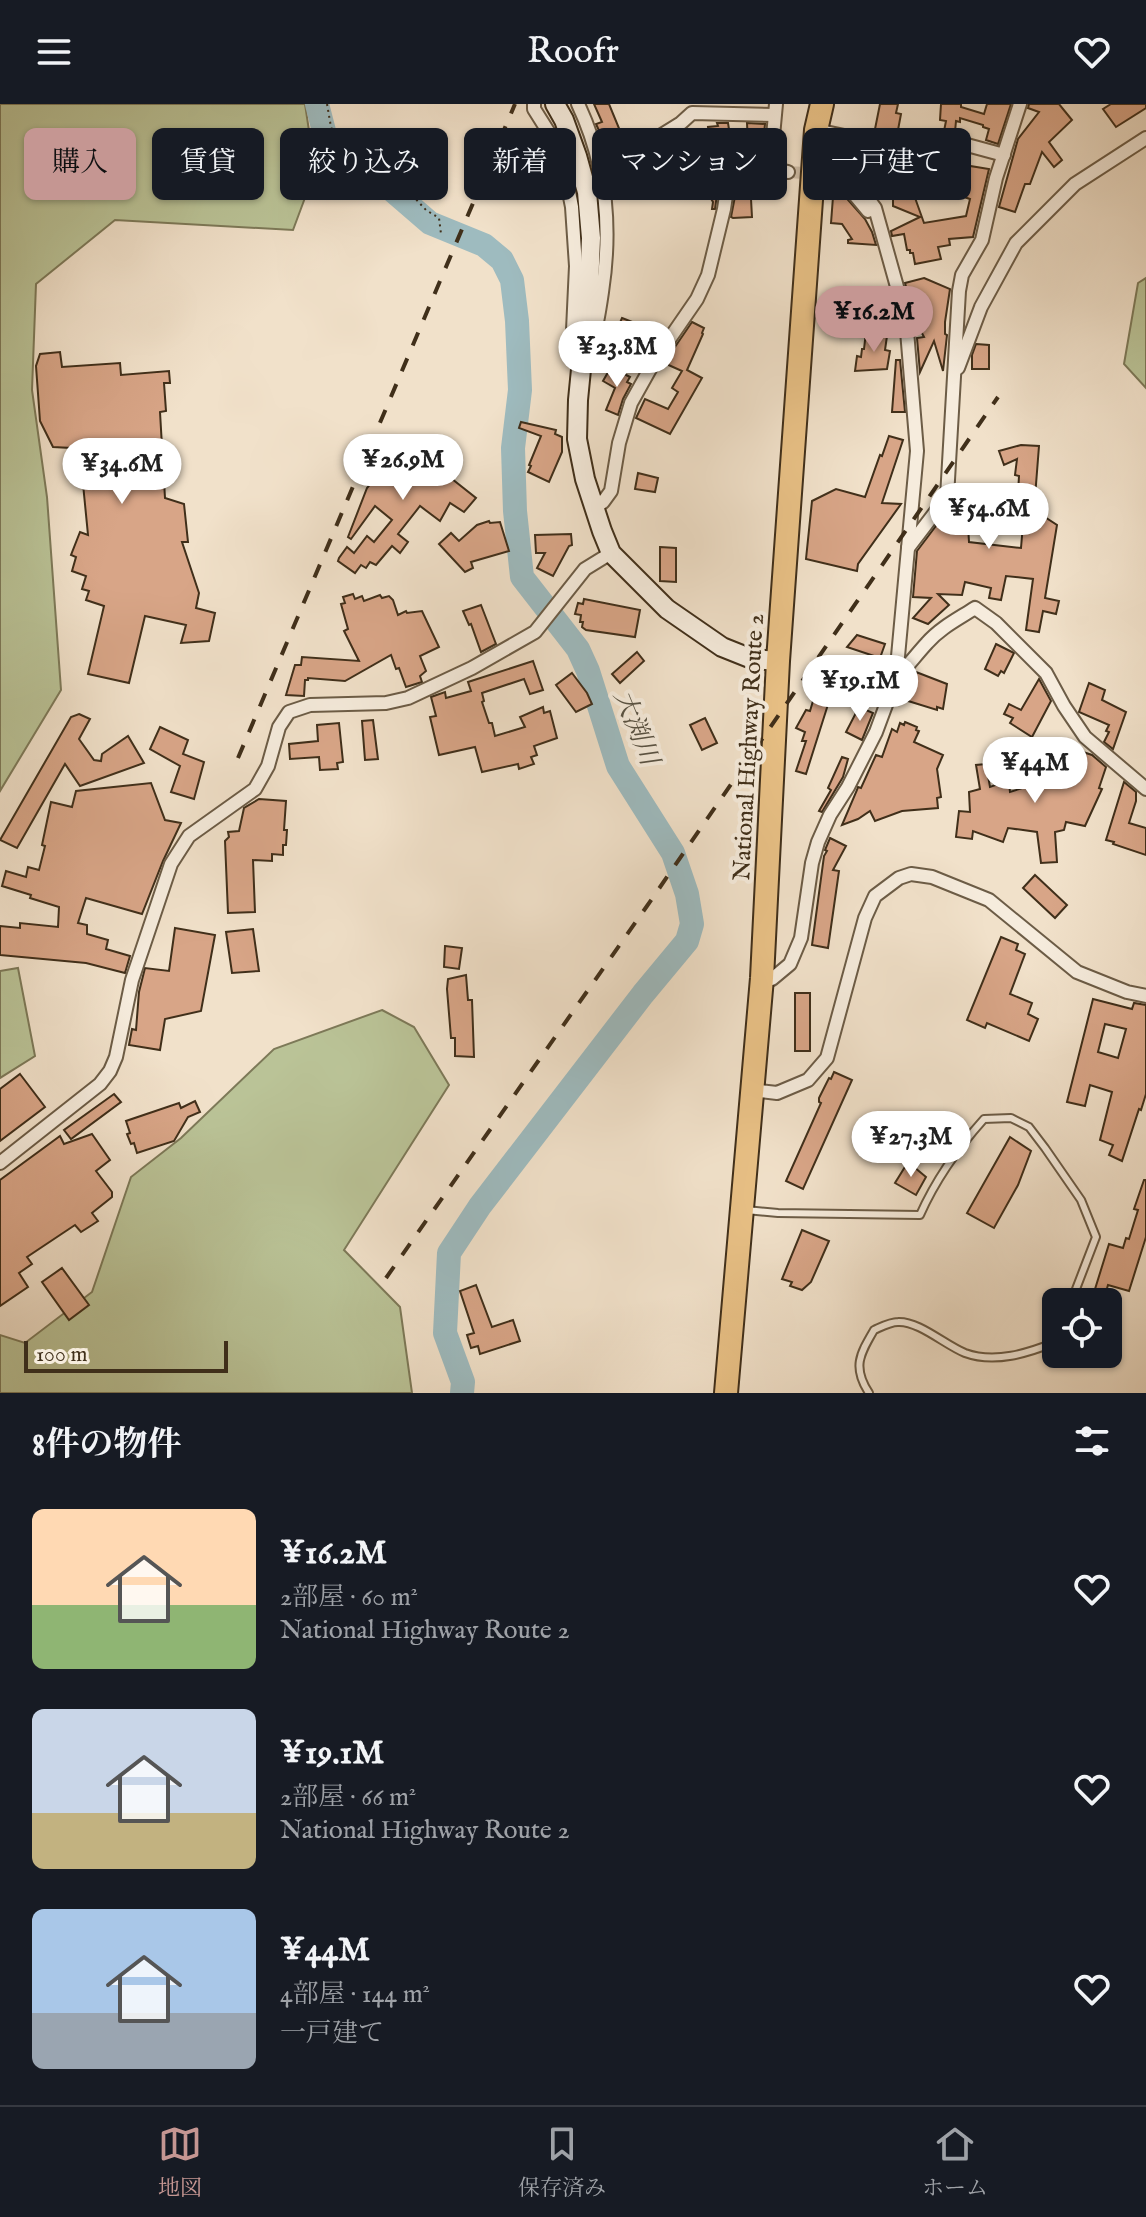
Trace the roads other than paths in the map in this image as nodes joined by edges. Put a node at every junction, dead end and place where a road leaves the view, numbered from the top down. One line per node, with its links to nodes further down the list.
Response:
1 (534, 104): 21 (street)
2 (555, 104): 21 (street)
3 (578, 104): 12 (street)
4 (811, 104): 9 (street)
5 (822, 104): 10 (highway, National Highway Route 2)
6 (1020, 104): 14 (street)
7 (775, 109): 8 (street)
8 (673, 128)
9 (816, 128)
10 (816, 128)
11 (1146, 138): 22 (street)
12 (592, 140)
13 (971, 146): 14 (street)
14 (1004, 155): 22 (street)
15 (605, 200): 21 (street)
16 (725, 200): 23 (street)
17 (811, 200): 26 (highway, National Highway Route 2)
18 (859, 200): 20 (street)
19 (869, 200): 20 (street)
20 (879, 221): 24 (street)
21 (582, 366): 23 (street)
22 (954, 378): 24 (street)
23 (594, 508): 25 (street)
24 (908, 549): 27 (street)
25 (611, 553): 26 (street); 32 (street)
26 (778, 661): 29 (highway, National Highway Route 2)
27 (896, 678): 28 (street); 29 (street)
28 (1146, 789)
29 (762, 978): 31 (highway, National Highway Route 2)
30 (1146, 996): 31 (street)
31 (751, 1090): 33 (highway, National Highway Route 2)
32 (0, 1163)
33 (741, 1210): 34 (lane); 36 (highway, National Highway Route 2)
34 (1076, 1288)
35 (1042, 1347): 37 (lane)
36 (726, 1393)
37 (869, 1393)

